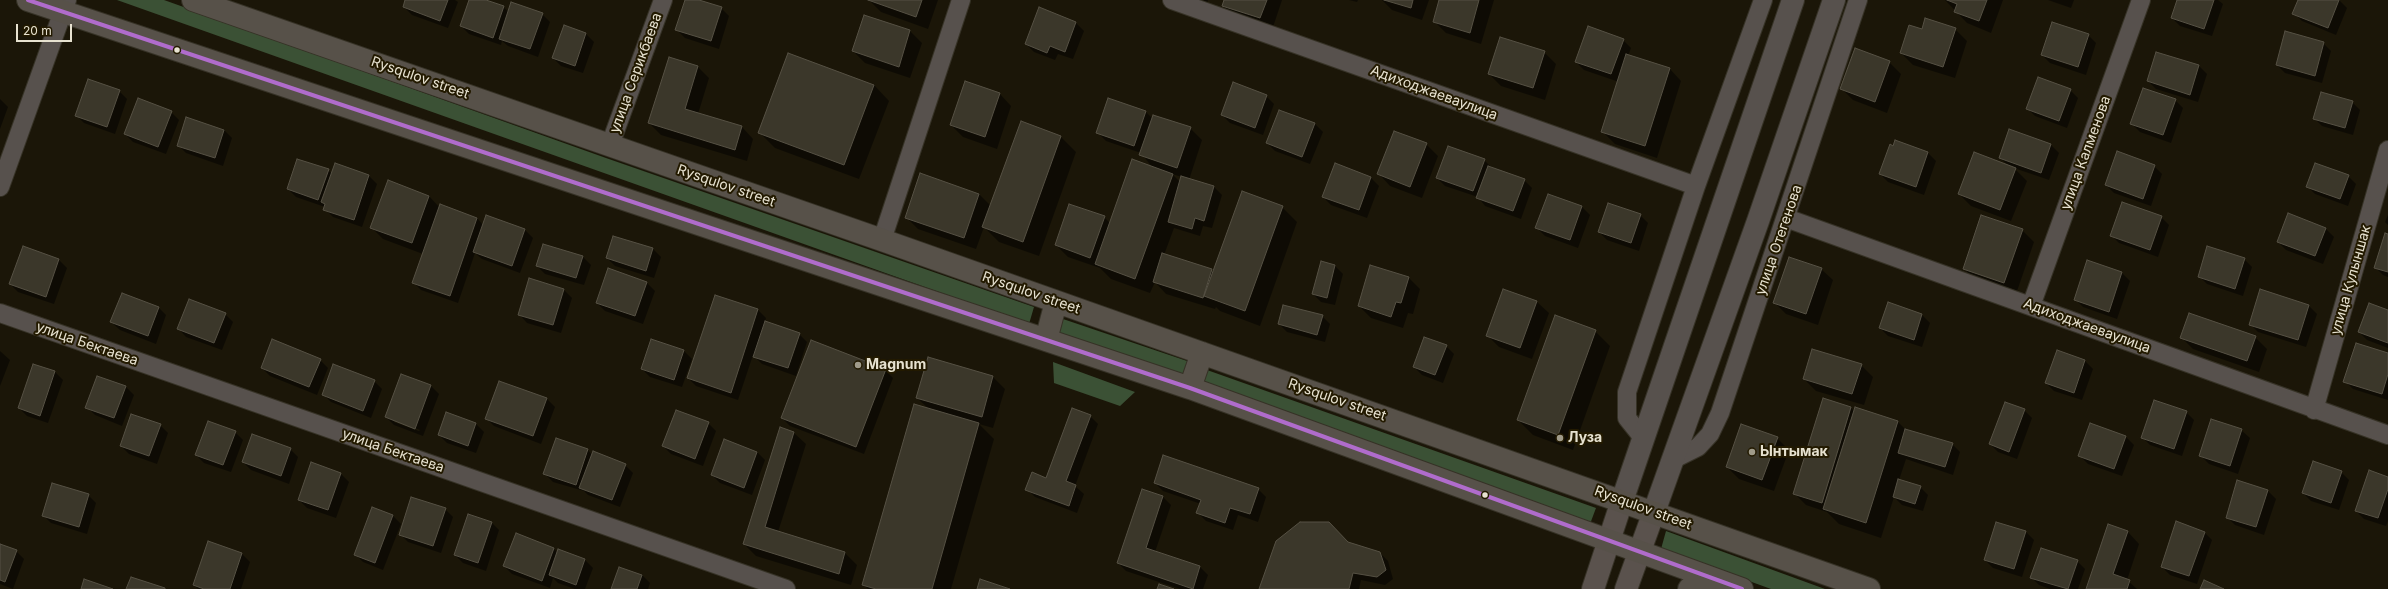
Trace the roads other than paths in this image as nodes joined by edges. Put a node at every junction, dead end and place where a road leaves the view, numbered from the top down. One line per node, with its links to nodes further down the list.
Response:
1 (28, 0): 11 (main road)
2 (193, 0): 12 (main road, Rysqulov street)
3 (663, 0): 12 (street, улица Серикбаева)
4 (961, 0): 17 (street)
5 (1172, 0): 15 (street, Адиходжаеваулица)
6 (1763, 0): 15 (street)
7 (1793, 0): 26 (street)
8 (1834, 0): 27 (street, улица Отегенова)
9 (1858, 0): 16 (street, улица Отегенова)
10 (2141, 0): 19 (street, улица Калменова)
11 (64, 6): 14 (street); 21 (main road)
12 (610, 145): 17 (main road, Rysqulov street)
13 (2388, 150): 24 (street, улица Кулыншак)
14 (0, 186)
15 (1696, 186): 26 (street)
16 (1786, 218): 19 (street, Адиходжаеваулица); 27 (street, улица Отегенова)
17 (882, 240): 18 (main road, Rysqulov street)
18 (1056, 302): 21 (main road); 22 (main road, Rysqulov street)
19 (2031, 306): 24 (street, Адиходжаеваулица)
20 (0, 313): 33 (street, улица Бектаева)
21 (1046, 340): 23 (main road)
22 (1202, 353): 23 (main road); 28 (main road, Rysqulov street)
23 (1190, 388): 30 (main road)
24 (2314, 410): 25 (street, Адиходжаеваулица)
25 (2388, 435)
26 (1643, 438): 28 (street)
27 (1672, 460): 29 (street, улица Отегенова)
28 (1622, 501): 29 (main road, Rysqulov street); 30 (main road)
29 (1654, 512): 31 (main road); 37 (main road, Rysqulov street)
30 (1610, 542): 31 (main road); 34 (main road)
31 (1639, 552): 32 (main road); 35 (main road)
32 (1737, 587): 36 (main road)
33 (786, 589)
34 (1593, 589)
35 (1626, 589)
36 (1689, 589)
37 (1869, 589)

